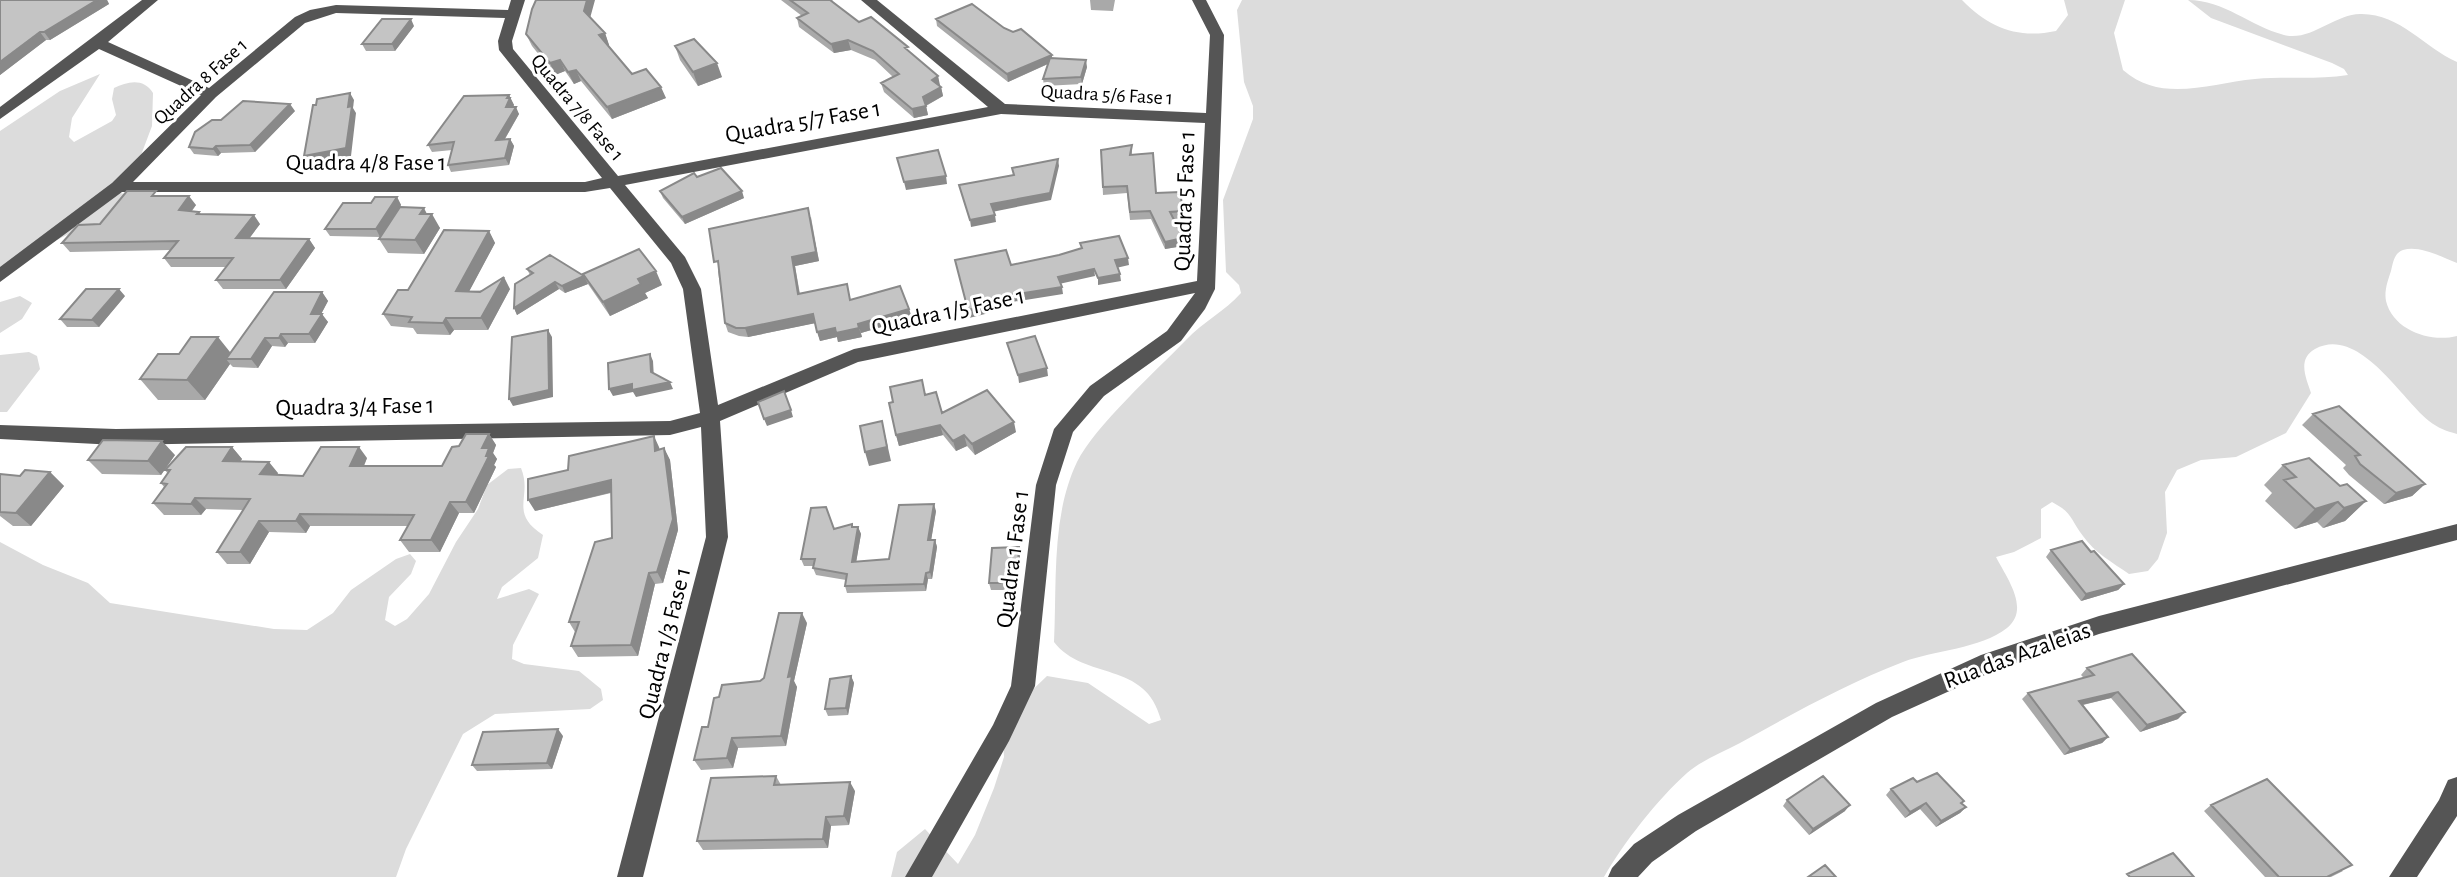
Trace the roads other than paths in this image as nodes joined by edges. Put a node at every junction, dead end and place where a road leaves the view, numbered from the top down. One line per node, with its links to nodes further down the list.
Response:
1 (151, 0): 5 (street)
2 (868, 0): 7 (street)
3 (1199, 0): 9 (street, Quadra 5 Fase 1)
4 (515, 7): 6 (street, Quadra 8 Fase 1); 10 (street, Quadra 7/8 Fase 1)
5 (98, 43): 6 (street); 8 (street)
6 (211, 94): 11 (street, Quadra 8 Fase 1)
7 (1001, 109): 9 (street, Quadra 5/6 Fase 1); 10 (street, Quadra 5/7 Fase 1)
8 (0, 114)
9 (1211, 118): 13 (street, Quadra 5 Fase 1)
10 (614, 181): 11 (street, Quadra 4/8 Fase 1); 14 (street, Quadra 7/8 Fase 1)
11 (118, 187): 12 (street, Quadra 8 Fase 1)
12 (0, 276)
13 (1206, 285): 14 (street, Quadra 1/5 Fase 1); 20 (street, Quadra 1 Fase 1)
14 (710, 417): 15 (street, Quadra 3/4 Fase 1); 19 (street, Quadra 1/3 Fase 1)
15 (0, 432)
16 (2457, 532): 18 (street, Rua das Azaleias)
17 (2457, 788): 21 (street)
18 (1628, 874)
19 (630, 877)
20 (918, 877)
21 (2402, 877)

